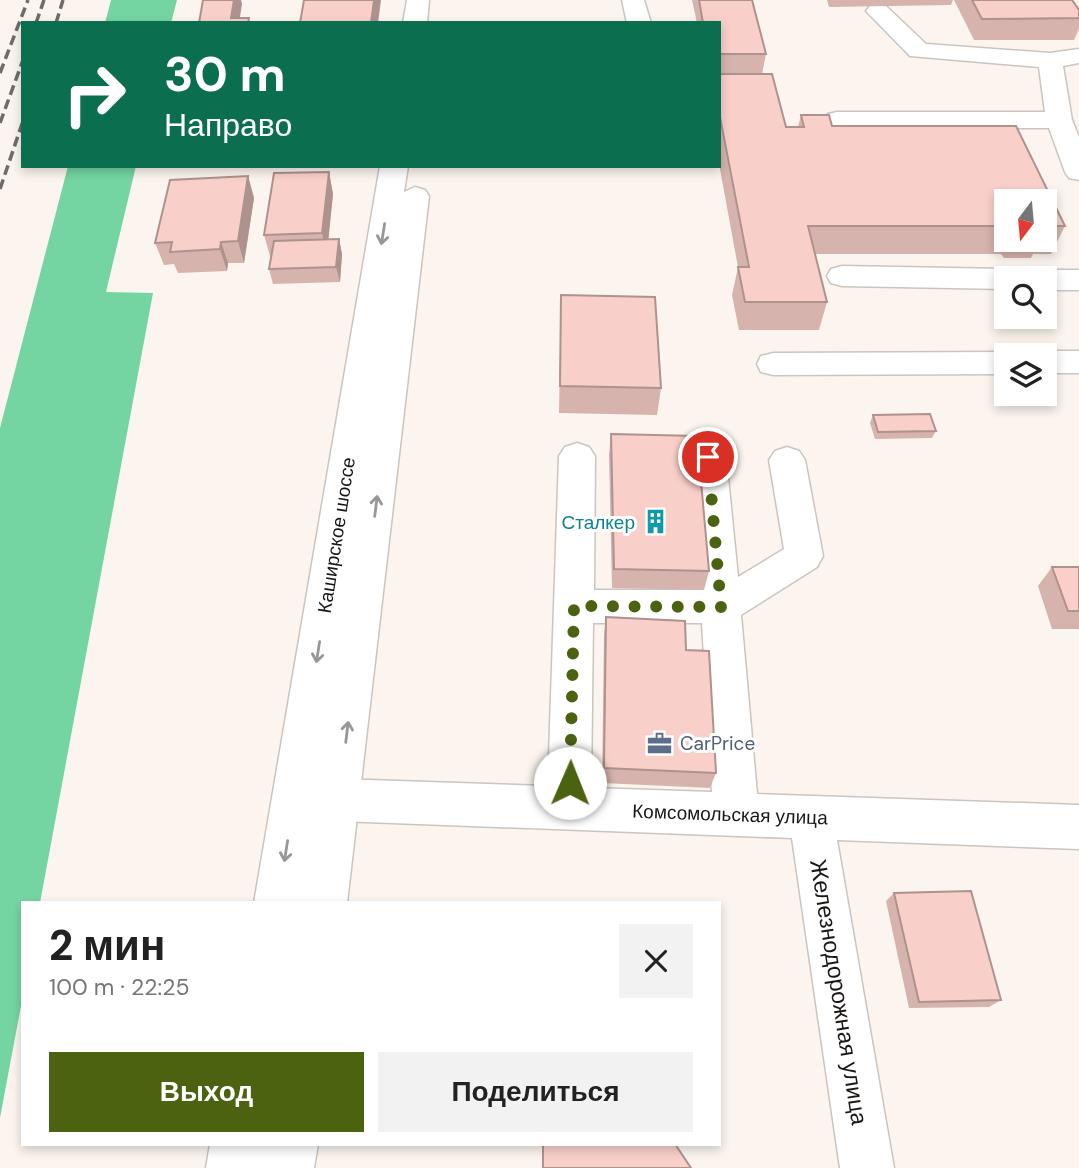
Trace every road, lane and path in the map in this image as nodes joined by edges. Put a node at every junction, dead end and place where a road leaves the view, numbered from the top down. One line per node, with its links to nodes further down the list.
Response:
1 (418, 0): 4 (main road)
2 (633, 0): 5 (main road)
3 (878, 11): 7 (main road)
4 (415, 21)
5 (638, 21)
6 (1079, 56): 7 (main road)
7 (1050, 60): 9 (main road)
8 (838, 120): 9 (main road)
9 (1059, 120): 12 (main road)
10 (394, 168): 31 (main road, Каширское шоссе, one-way to 31)
11 (418, 168): 26 (main road, Каширское шоссе, one-way to 11)
12 (1079, 172)
13 (842, 276): 14 (main road)
14 (994, 279)
15 (1057, 280): 16 (main road)
16 (1079, 280)
17 (1057, 362): 18 (main road)
18 (1079, 362)
19 (994, 363): 20 (main road)
20 (773, 364)
21 (577, 456): 24 (main road)
22 (708, 457): 25 (main road)
23 (788, 460): 25 (main road)
24 (574, 606): 25 (main road); 27 (main road)
25 (721, 607): 28 (main road)
26 (339, 800): 27 (main road, Комсомольская улица); 32 (main road, Каширское шоссе)
27 (569, 809): 28 (main road, Комсомольская улица)
28 (736, 813): 29 (main road, Комсомольская улица)
29 (811, 817): 30 (main road, Комсомольская улица); 37 (main road, Железнодорожная улица)
30 (1079, 827)
31 (278, 901)
32 (324, 901)
33 (237, 1146): 35 (main road)
34 (291, 1146): 36 (main road)
35 (233, 1168)
36 (287, 1168)
37 (867, 1168)

